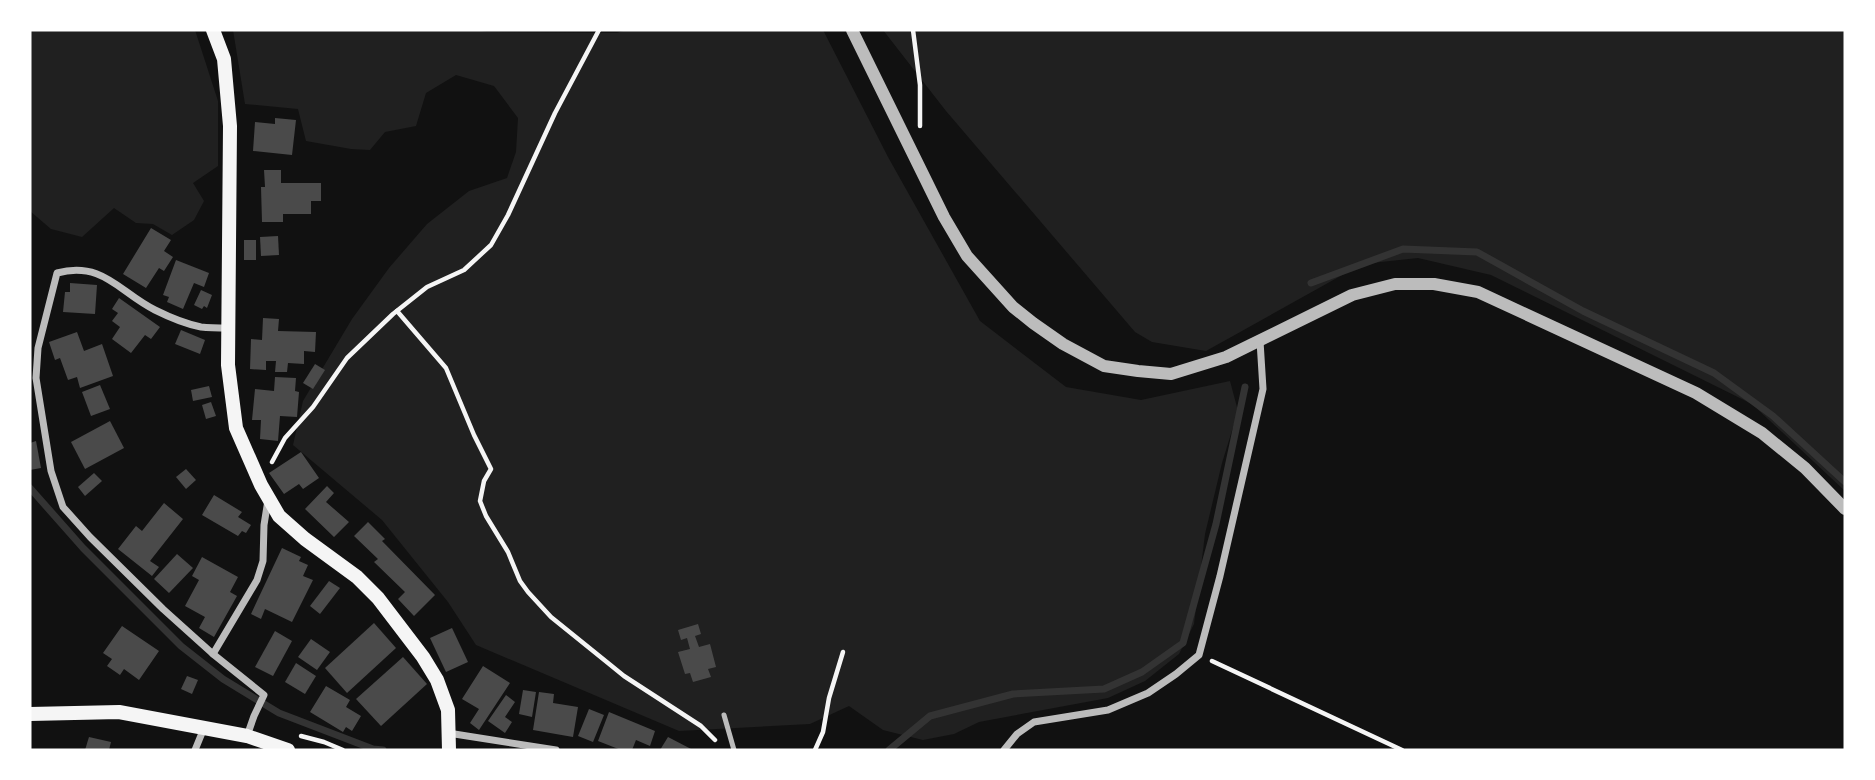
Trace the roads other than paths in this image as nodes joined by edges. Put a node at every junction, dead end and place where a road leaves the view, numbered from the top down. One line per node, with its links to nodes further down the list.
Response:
1 (213, 30): 3 (main road)
2 (852, 30): 4 (street)
3 (229, 328): 5 (main road); 7 (street)
4 (1260, 341): 6 (street); 18 (street)
5 (268, 500): 7 (street); 11 (main road)
6 (1845, 509)
7 (213, 654): 12 (street)
8 (30, 714): 10 (main road)
9 (724, 715): 17 (lane)
10 (204, 728): 12 (main road); 13 (street)
11 (448, 733): 15 (main road); 16 (street)
12 (247, 737): 14 (main road)
13 (195, 750)
14 (288, 750)
15 (449, 750)
16 (556, 750)
17 (734, 750)
18 (1004, 750)

